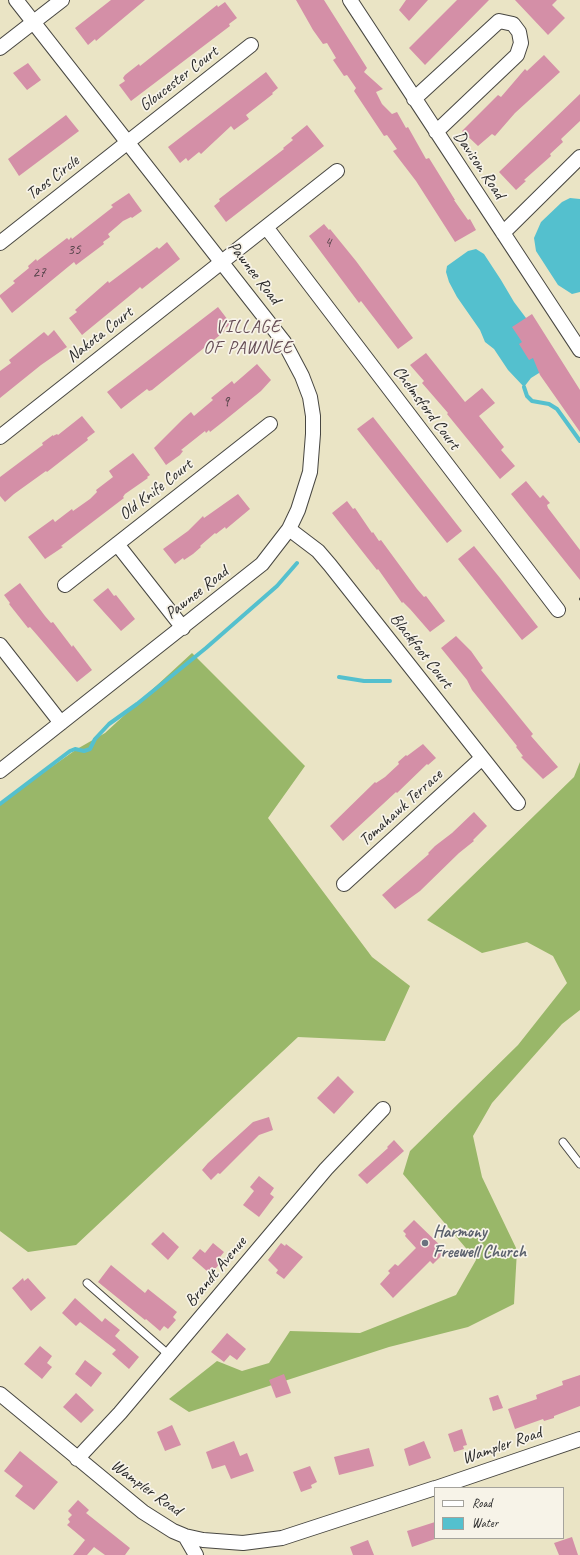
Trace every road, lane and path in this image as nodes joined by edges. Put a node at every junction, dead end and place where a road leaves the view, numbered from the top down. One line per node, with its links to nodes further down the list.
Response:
1 (16, 0): 4 (street, Pawnee Road)
2 (62, 0): 4 (street)
3 (350, 0): 7 (street, Davison Road)
4 (34, 22): 6 (street); 9 (street, Pawnee Road)
5 (251, 45): 9 (street, Gloucester Court)
6 (0, 48)
7 (414, 99): 8 (street, Davison Road); 8 (street)
8 (436, 132): 13 (street, Davison Road)
9 (128, 142): 14 (street, Taos Circle); 15 (street, Pawnee Road)
10 (580, 157): 13 (street)
11 (337, 171): 12 (street, Nakota Court)
12 (266, 227): 15 (street, Nakota Court); 22 (street, Chelmsford Court)
13 (503, 233): 16 (street, Davison Road)
14 (0, 243)
15 (222, 261): 18 (street, Nakota Court); 19 (street, Pawnee Road)
16 (577, 340)
17 (270, 424): 20 (street, Old Knife Court)
18 (0, 437)
19 (289, 528): 23 (street, Pawnee Road); 26 (street, Blackfoot Court)
20 (117, 544): 21 (street, Old Knife Court); 23 (street)
21 (65, 585)
22 (558, 610)
23 (183, 628): 25 (street, Pawnee Road)
24 (0, 645): 25 (street)
25 (61, 723): 27 (street, Pawnee Road)
26 (482, 758): 28 (street, Blackfoot Court); 29 (street, Tomahawk Terrace)
27 (0, 771)
28 (518, 803)
29 (344, 884)
30 (383, 1109): 34 (street, Brandt Avenue)
31 (563, 1142): 32 (lane)
32 (580, 1164)
33 (87, 1283): 34 (lane)
34 (169, 1355): 37 (street, Brandt Avenue)
35 (0, 1394): 37 (street, Wampler Road)
36 (580, 1439): 38 (street, Wampler Road)
37 (77, 1459): 40 (street, Wampler Road)
38 (438, 1487)
39 (434, 1488): 40 (street, Wampler Road)
40 (184, 1536): 41 (street)
41 (196, 1555)

